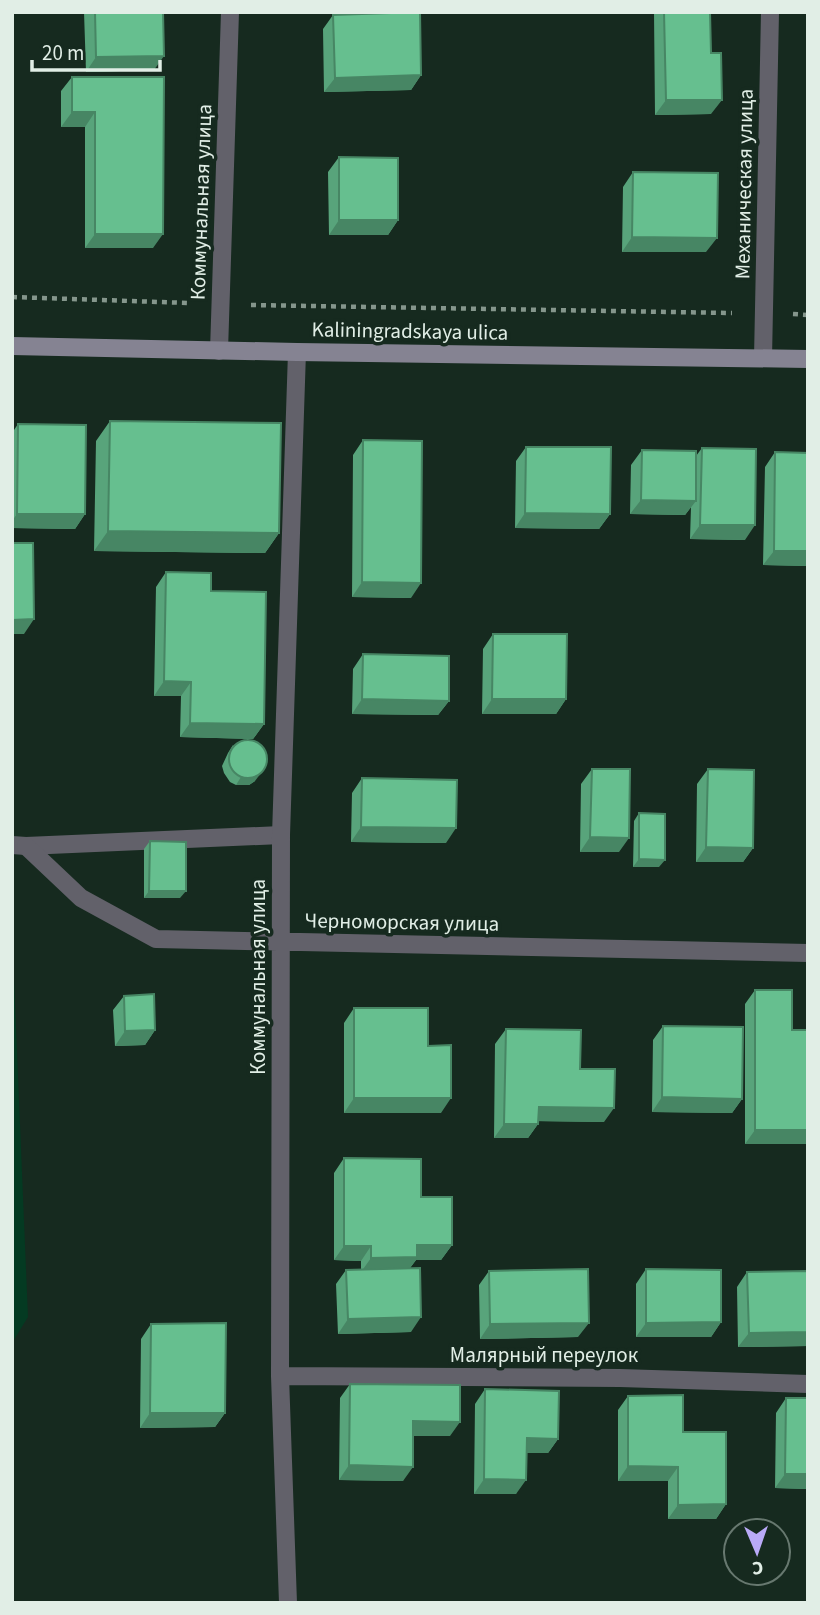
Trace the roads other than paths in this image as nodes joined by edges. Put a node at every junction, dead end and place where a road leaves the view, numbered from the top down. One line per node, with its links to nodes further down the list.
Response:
1 (230, 12): 4 (street, Коммунальная улица)
2 (770, 12): 6 (street, Механическая улица)
3 (12, 346): 4 (main road, Kaliningradskaya ulica)
4 (219, 351): 5 (main road, Kaliningradskaya ulica)
5 (297, 352): 6 (main road, Kaliningradskaya ulica); 8 (street, Коммунальная улица)
6 (763, 358): 7 (main road, Kaliningradskaya ulica)
7 (808, 359)
8 (281, 835): 9 (street); 10 (street, Коммунальная улица)
9 (19, 846): 10 (street, Черноморская улица)
10 (281, 942): 11 (street, Черноморская улица); 12 (street, Коммунальная улица)
11 (808, 953)
12 (280, 1376): 13 (street, Малярный переулок); 14 (street, Коммунальная улица)
13 (808, 1384)
14 (288, 1603)

